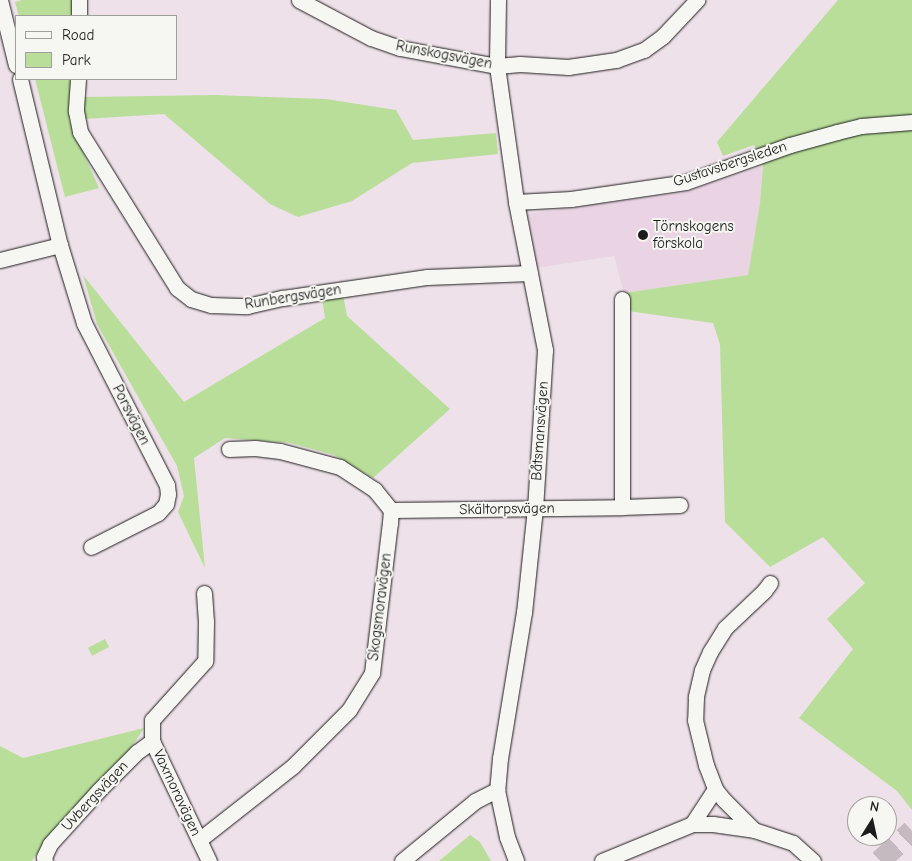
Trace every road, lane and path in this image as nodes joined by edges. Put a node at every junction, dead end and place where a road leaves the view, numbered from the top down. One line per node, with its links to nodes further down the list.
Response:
1 (0, 0): 7 (street)
2 (79, 0): 6 (street)
3 (299, 0): 8 (street, Runskogsvägen)
4 (498, 0): 8 (street, Båtsmansvägen)
5 (696, 0): 8 (street, Runskogsvägen)
6 (79, 15)
7 (10, 59)
8 (497, 66): 12 (street, Båtsmansvägen)
9 (20, 80): 13 (street, Porsvägen)
10 (78, 80): 15 (street, Runbergsvägen)
11 (912, 122): 12 (street, Gustavsbergsleden)
12 (516, 202): 15 (street, Båtsmansvägen)
13 (60, 245): 14 (street); 22 (street, Porsvägen)
14 (0, 260)
15 (530, 273): 20 (street, Båtsmansvägen)
16 (622, 300): 19 (street)
17 (229, 449): 21 (street)
18 (680, 505): 19 (street, Skältorpsvägen)
19 (622, 507): 20 (street, Skältorpsvägen)
20 (535, 508): 21 (street, Skältorpsvägen); 27 (street, Båtsmansvägen)
21 (391, 510): 30 (street, Skogsmoravägen)
22 (91, 547)
23 (770, 583): 26 (street)
24 (204, 593): 25 (street, Vaxmoravägen)
25 (152, 740): 30 (street, Vaxmoravägen); 31 (street, Uvbergsvägen)
26 (715, 789): 28 (street); 29 (street)
27 (497, 790): 33 (street); 34 (street, Båtsmansvägen)
28 (692, 824): 29 (street); 35 (street)
29 (754, 830): 36 (street)
30 (199, 840): 32 (street, Vaxmoravägen)
31 (44, 859)
32 (209, 861)
33 (402, 861)
34 (516, 861)
35 (602, 861)
36 (813, 861)

